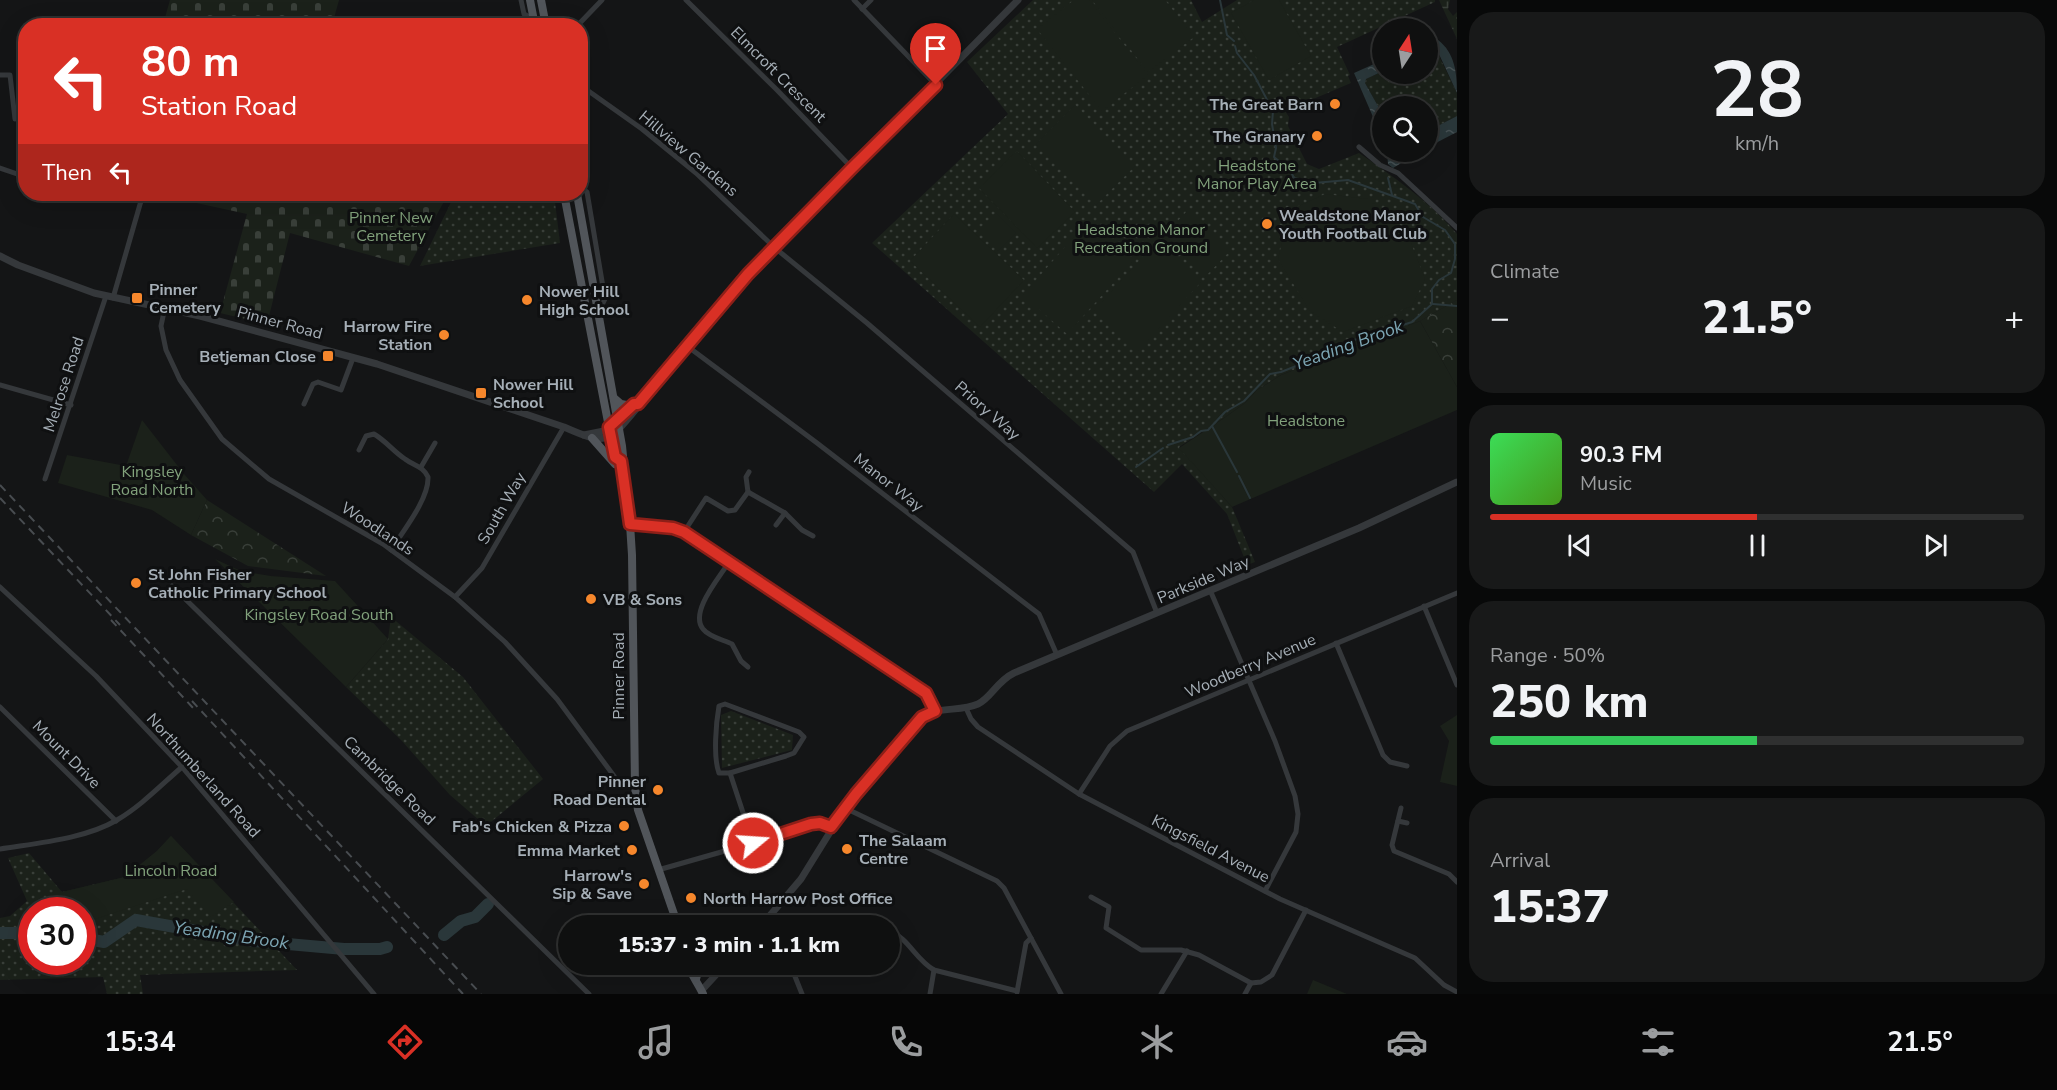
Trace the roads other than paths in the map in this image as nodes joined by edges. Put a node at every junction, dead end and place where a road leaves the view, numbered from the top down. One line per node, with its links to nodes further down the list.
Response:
1 (521, 0): 10 (street)
2 (530, 0): 11 (main road)
3 (541, 0): 12 (main road)
4 (602, 0): 13 (street)
5 (686, 0): 20 (street, Elmcroft Crescent)
6 (854, 0): 9 (street)
7 (871, 0): 9 (street)
8 (1018, 0): 15 (street)
9 (862, 9): 15 (street)
10 (528, 18)
11 (533, 18)
12 (544, 18)
13 (585, 18)
14 (0, 75): 17 (street)
15 (936, 85): 20 (street)
16 (588, 91): 29 (street, Hillview Gardens)
17 (15, 119)
18 (1359, 147): 27 (street)
19 (0, 168): 21 (street)
20 (852, 168): 29 (street)
21 (18, 174)
22 (588, 198): 33 (street)
23 (141, 201): 31 (street, Melrose Road)
24 (565, 201): 28 (main road)
25 (578, 201): 26 (main road, Pinner Road)
26 (583, 228): 28 (main road); 33 (main road, Pinner Road)
27 (1457, 228)
28 (572, 236): 43 (main road)
29 (776, 248): 34 (street); 66 (street, Priory Way)
30 (0, 256): 31 (street, Pinner Road)
31 (109, 297): 32 (street, Pinner Road); 39 (street, Melrose Road)
32 (165, 308): 35 (street, Pinner Road); 58 (street, Woodlands)
33 (597, 313): 37 (main road, Pinner Road)
34 (687, 346): 40 (street); 68 (street, Manor Way)
35 (353, 358): 38 (street); 42 (street, Pinner Road)
36 (0, 385): 39 (street)
37 (614, 398): 40 (main road); 41 (main road, Pinner Road)
38 (304, 404)
39 (71, 405): 50 (street, Melrose Road)
40 (635, 405): 41 (street)
41 (618, 425): 43 (street); 47 (main road, Pinner Road)
42 (564, 426): 44 (street, Pinner Road); 64 (street, South Way)
43 (610, 432): 44 (street); 47 (main road)
44 (588, 437): 47 (main road)
45 (435, 443): 48 (street)
46 (359, 450): 48 (street)
47 (621, 466): 54 (main road, Pinner Road)
48 (421, 467): 58 (street)
49 (749, 472): 52 (street)
50 (45, 479)
51 (1457, 482): 62 (street, Parkside Way)
52 (748, 492): 53 (street); 56 (street)
53 (785, 513): 55 (street); 57 (street)
54 (630, 524): 56 (street); 90 (main road, Pinner Road)
55 (776, 525)
56 (684, 532): 59 (street)
57 (813, 536)
58 (391, 550): 64 (street, Woodlands)
59 (729, 562): 69 (street); 74 (street)
60 (172, 586): 111 (street, Cambridge Road)
61 (0, 587): 78 (street, Northumberland Road)
62 (1210, 590): 66 (street, Parkside Way); 70 (street)
63 (1457, 592): 65 (street, Woodberry Avenue)
64 (454, 597): 76 (street, Woodlands)
65 (1425, 606): 67 (street, Woodberry Avenue); 71 (street)
66 (1157, 613): 68 (street, Parkside Way)
67 (1336, 643): 70 (street, Woodberry Avenue); 77 (street)
68 (1057, 655): 73 (street, Parkside Way)
69 (748, 667)
70 (1248, 680): 81 (street, Woodberry Avenue); 92 (street)
71 (1457, 685)
72 (0, 707): 84 (street, Mount Drive)
73 (966, 708): 74 (street); 81 (street, Kingsfield Avenue)
74 (935, 711): 82 (street)
75 (615, 761): 76 (street)
76 (607, 765): 80 (street, Woodlands)
77 (1407, 766)
78 (182, 767): 84 (street); 110 (street, Northumberland Road)
79 (730, 773): 79 (street); 88 (street)
80 (614, 776)
81 (1079, 794): 92 (street, Kingsfield Avenue)
82 (844, 808): 87 (street); 98 (street)
83 (1401, 808): 85 (street)
84 (116, 821): 89 (street)
85 (1398, 821): 86 (street); 91 (street)
86 (1407, 823)
87 (831, 827): 88 (street); 96 (street)
88 (753, 843): 90 (street)
89 (0, 849)
90 (658, 870): 95 (main road, Pinner Road)
91 (1457, 882)
92 (1265, 891): 94 (street, Kingsfield Avenue)
93 (1090, 897): 99 (street)
94 (1306, 910): 106 (street); 107 (street, Kingsfield Avenue)
95 (673, 915)
96 (770, 915)
97 (900, 936): 100 (street)
98 (1031, 938): 109 (street); 114 (street)
99 (1187, 951): 106 (street); 115 (street)
100 (934, 970): 109 (street); 113 (street)
101 (691, 975): 105 (main road)
102 (697, 975): 105 (main road)
103 (717, 975): 108 (street)
104 (794, 975): 112 (street)
105 (696, 979): 108 (main road)
106 (1251, 983): 116 (street)
107 (1457, 992)
108 (701, 993)
109 (1017, 993)
110 (374, 994)
111 (589, 994)
112 (802, 994)
113 (930, 994)
114 (1061, 994)
115 (1161, 994)
116 (1245, 994)

